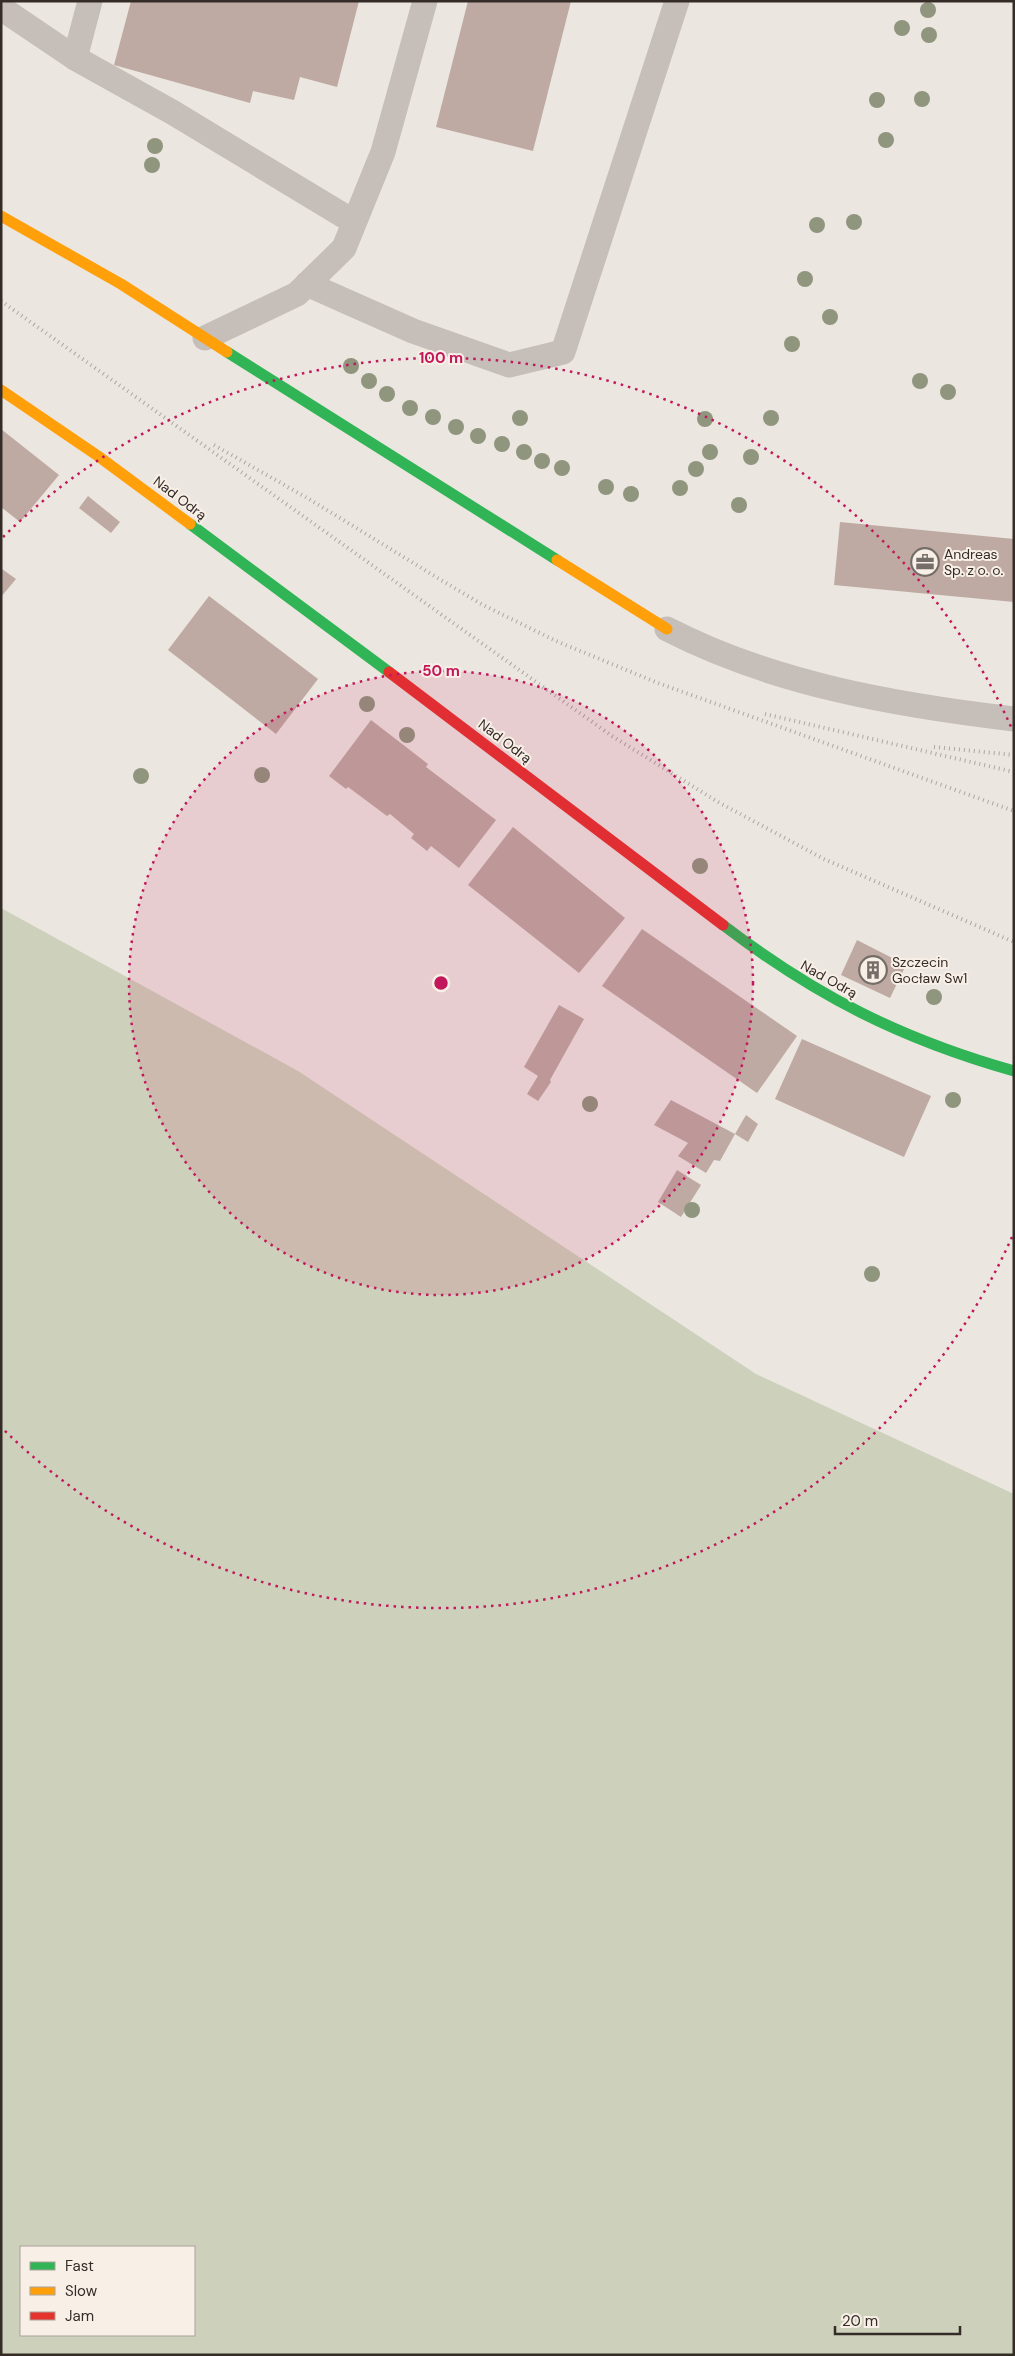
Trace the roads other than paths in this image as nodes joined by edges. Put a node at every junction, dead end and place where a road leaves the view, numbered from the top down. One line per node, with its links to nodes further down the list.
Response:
1 (90, 1): 5 (lane)
2 (425, 1): 7 (lane)
3 (677, 1): 8 (lane)
4 (1, 8): 5 (lane)
5 (76, 58): 7 (lane)
6 (1, 216): 9 (street)
7 (354, 222): 8 (lane)
8 (307, 284): 9 (lane)
9 (205, 338): 11 (street)
10 (1, 390): 13 (street, Nad Odrą)
11 (667, 629): 12 (lane)
12 (1014, 719)
13 (1014, 1071)

